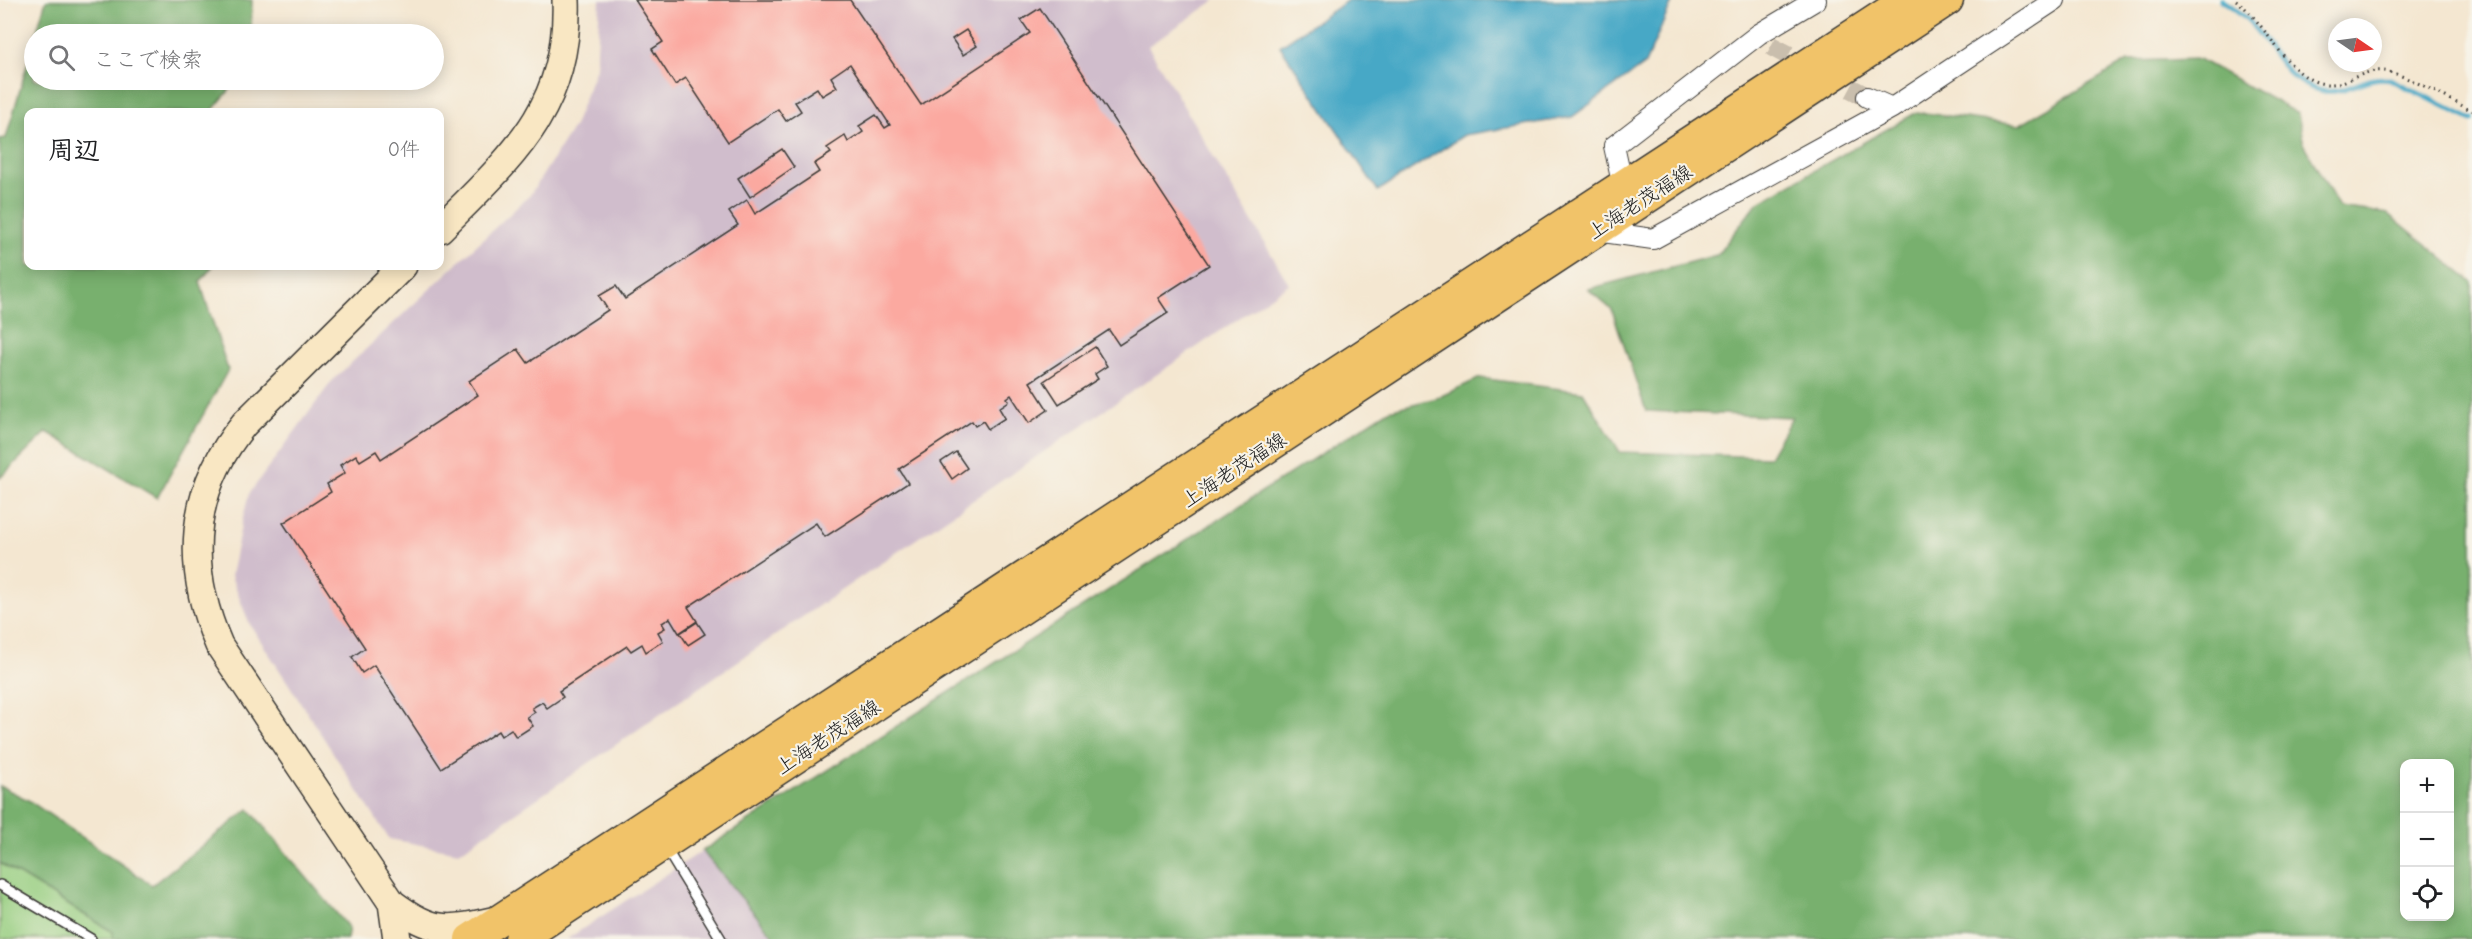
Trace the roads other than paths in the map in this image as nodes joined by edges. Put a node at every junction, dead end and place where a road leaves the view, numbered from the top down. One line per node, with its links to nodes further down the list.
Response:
1 (566, 0): 9 (street)
2 (1906, 0): 8 (main road, 上海老茂福線)
3 (1948, 0): 10 (main road, 上海老茂福線)
4 (2055, 0): 7 (street)
5 (1813, 2): 8 (street, 上海老茂福線)
6 (1867, 97): 7 (street)
7 (1892, 108): 10 (street)
8 (1623, 187): 15 (main road, 上海老茂福線)
9 (444, 225)
10 (1596, 231): 12 (main road, 上海老茂福線)
11 (399, 270): 14 (street)
12 (664, 845): 15 (main road, 上海老茂福線); 19 (lane)
13 (0, 885): 16 (lane)
14 (392, 903): 15 (street); 17 (street)
15 (510, 929): 18 (main road, 上海老茂福線)
16 (91, 939)
17 (397, 939)
18 (470, 939)
19 (721, 939)

